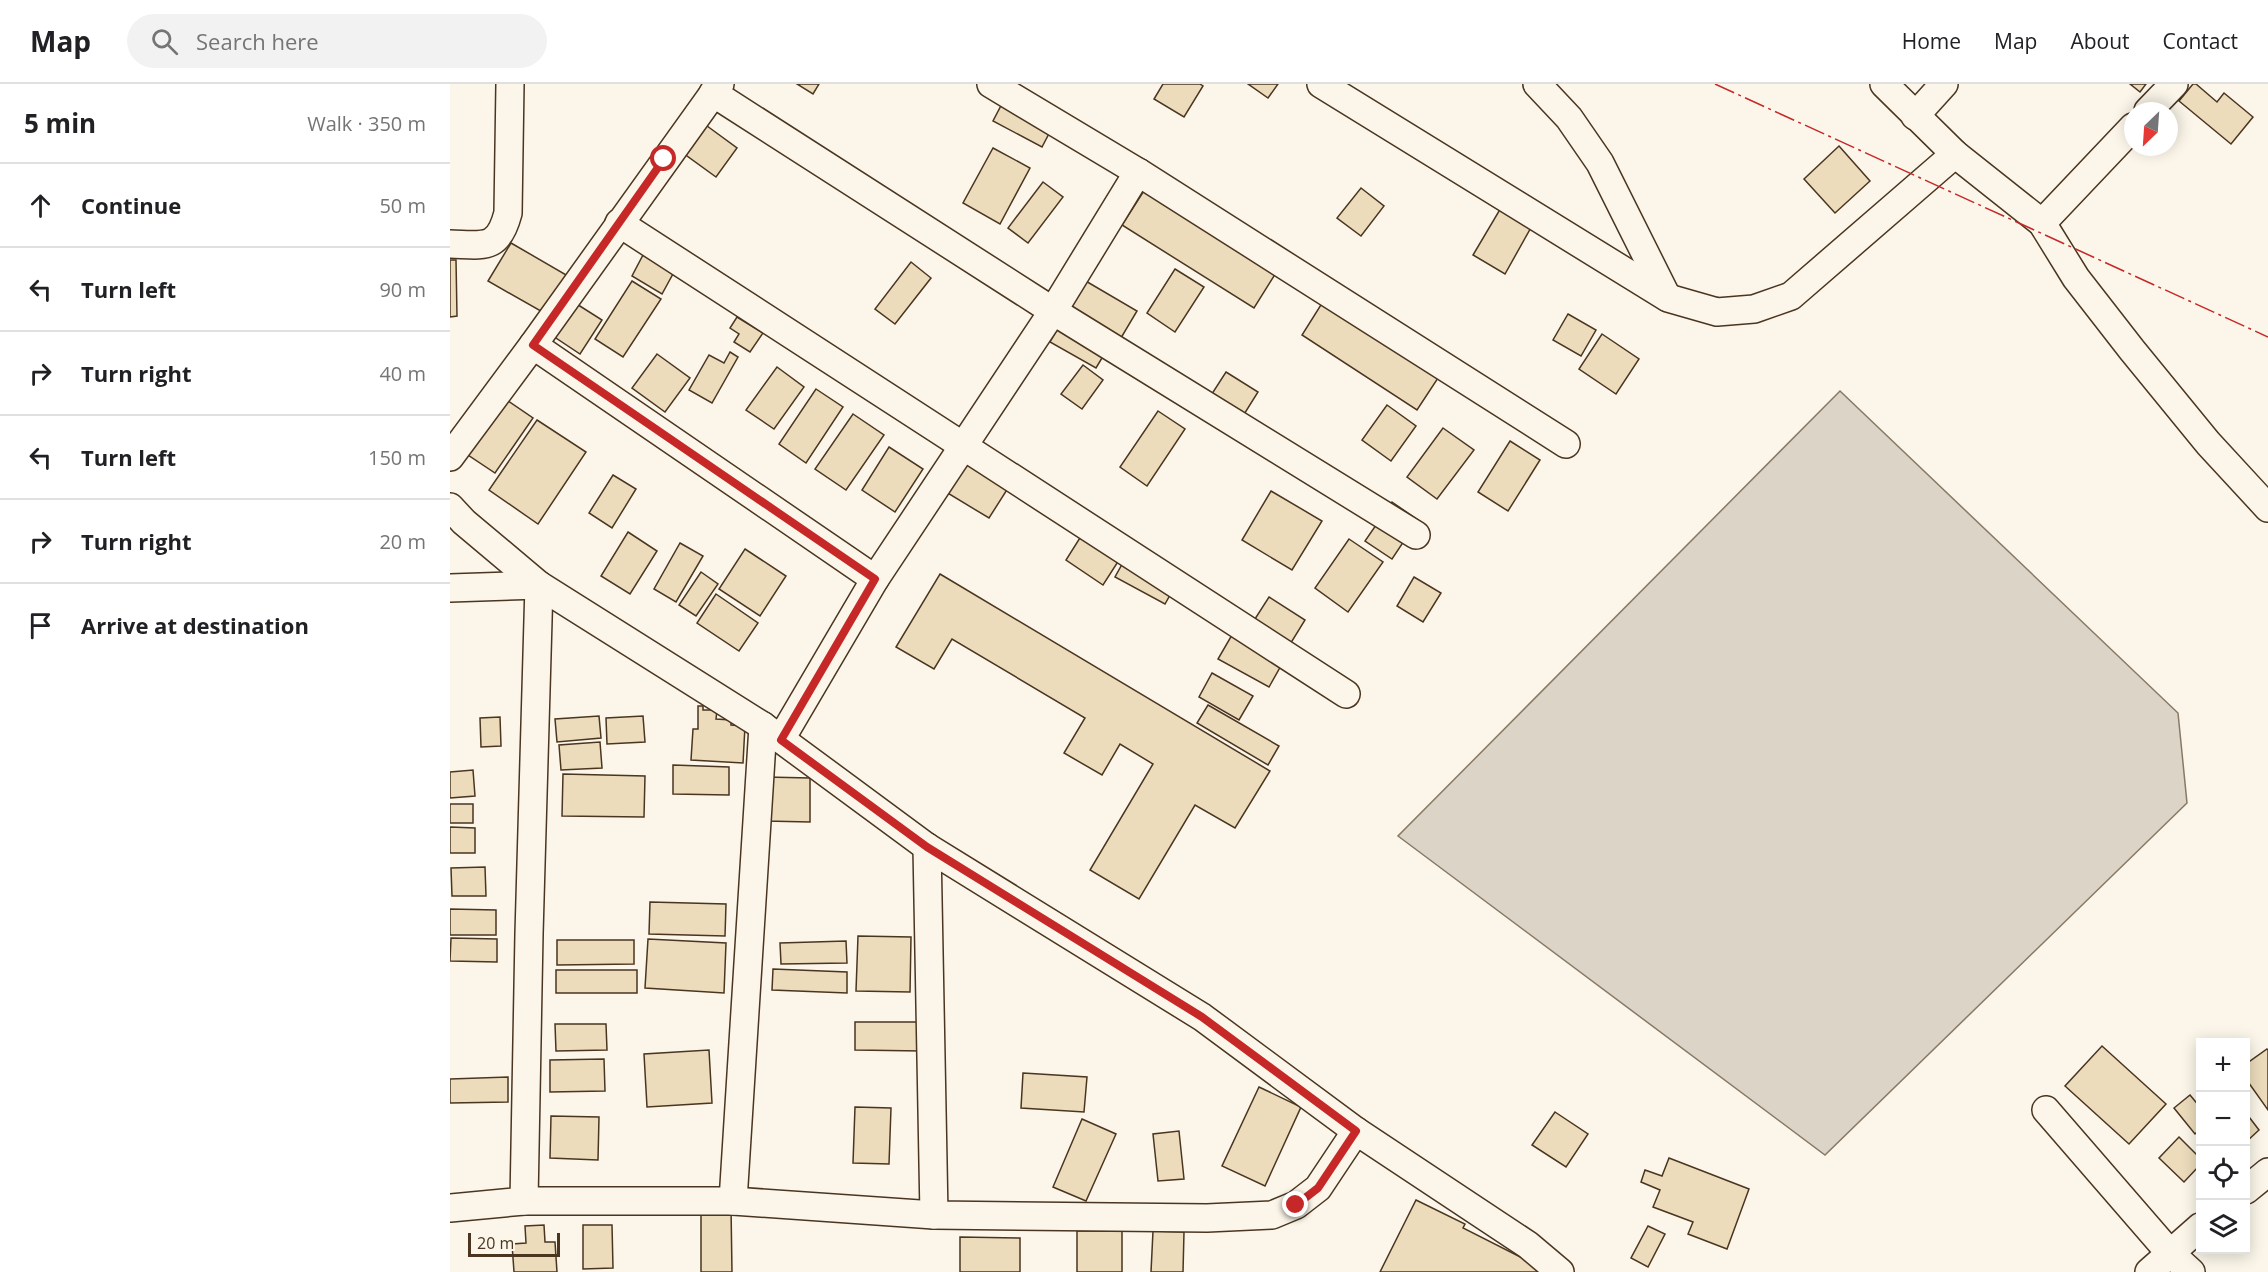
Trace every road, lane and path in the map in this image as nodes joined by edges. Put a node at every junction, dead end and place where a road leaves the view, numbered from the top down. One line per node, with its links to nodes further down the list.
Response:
1 (510, 84): 16 (street)
2 (991, 84): 13 (street)
3 (1321, 84): 17 (street)
4 (1537, 84): 17 (street)
5 (1884, 84): 10 (street)
6 (1944, 84): 10 (street)
7 (2174, 84): 9 (street)
8 (717, 88): 14 (street); 18 (street)
9 (2157, 102)
10 (1915, 116): 12 (street)
11 (2124, 136): 15 (street)
12 (1955, 154): 15 (street); 17 (street)
13 (1138, 172): 18 (street); 20 (street)
14 (619, 223): 19 (street); 21 (street)
15 (2042, 223): 24 (street)
16 (450, 244)
17 (1668, 298)
18 (1053, 311): 21 (street); 25 (street)
19 (533, 345): 22 (street); 26 (street)
20 (1566, 444)
21 (963, 446): 26 (street); 29 (street)
22 (450, 457)
23 (450, 507): 27 (street)
24 (2268, 508)
25 (1416, 535)
26 (875, 579): 30 (street)
27 (539, 585): 28 (street); 30 (street); 36 (street)
28 (450, 588)
29 (1346, 694)
30 (772, 733): 31 (street); 37 (street)
31 (927, 847): 33 (street); 39 (street)
32 (2046, 1110): 41 (street)
33 (1356, 1131): 39 (street); 42 (street)
34 (2268, 1172): 35 (street)
35 (2250, 1187)
36 (524, 1201): 37 (street); 38 (street)
37 (733, 1201): 39 (street)
38 (450, 1208)
39 (934, 1215)
40 (2196, 1230): 41 (street)
41 (2169, 1252): 43 (street); 44 (street)
42 (1560, 1272)
43 (2149, 1272)
44 (2191, 1272)

